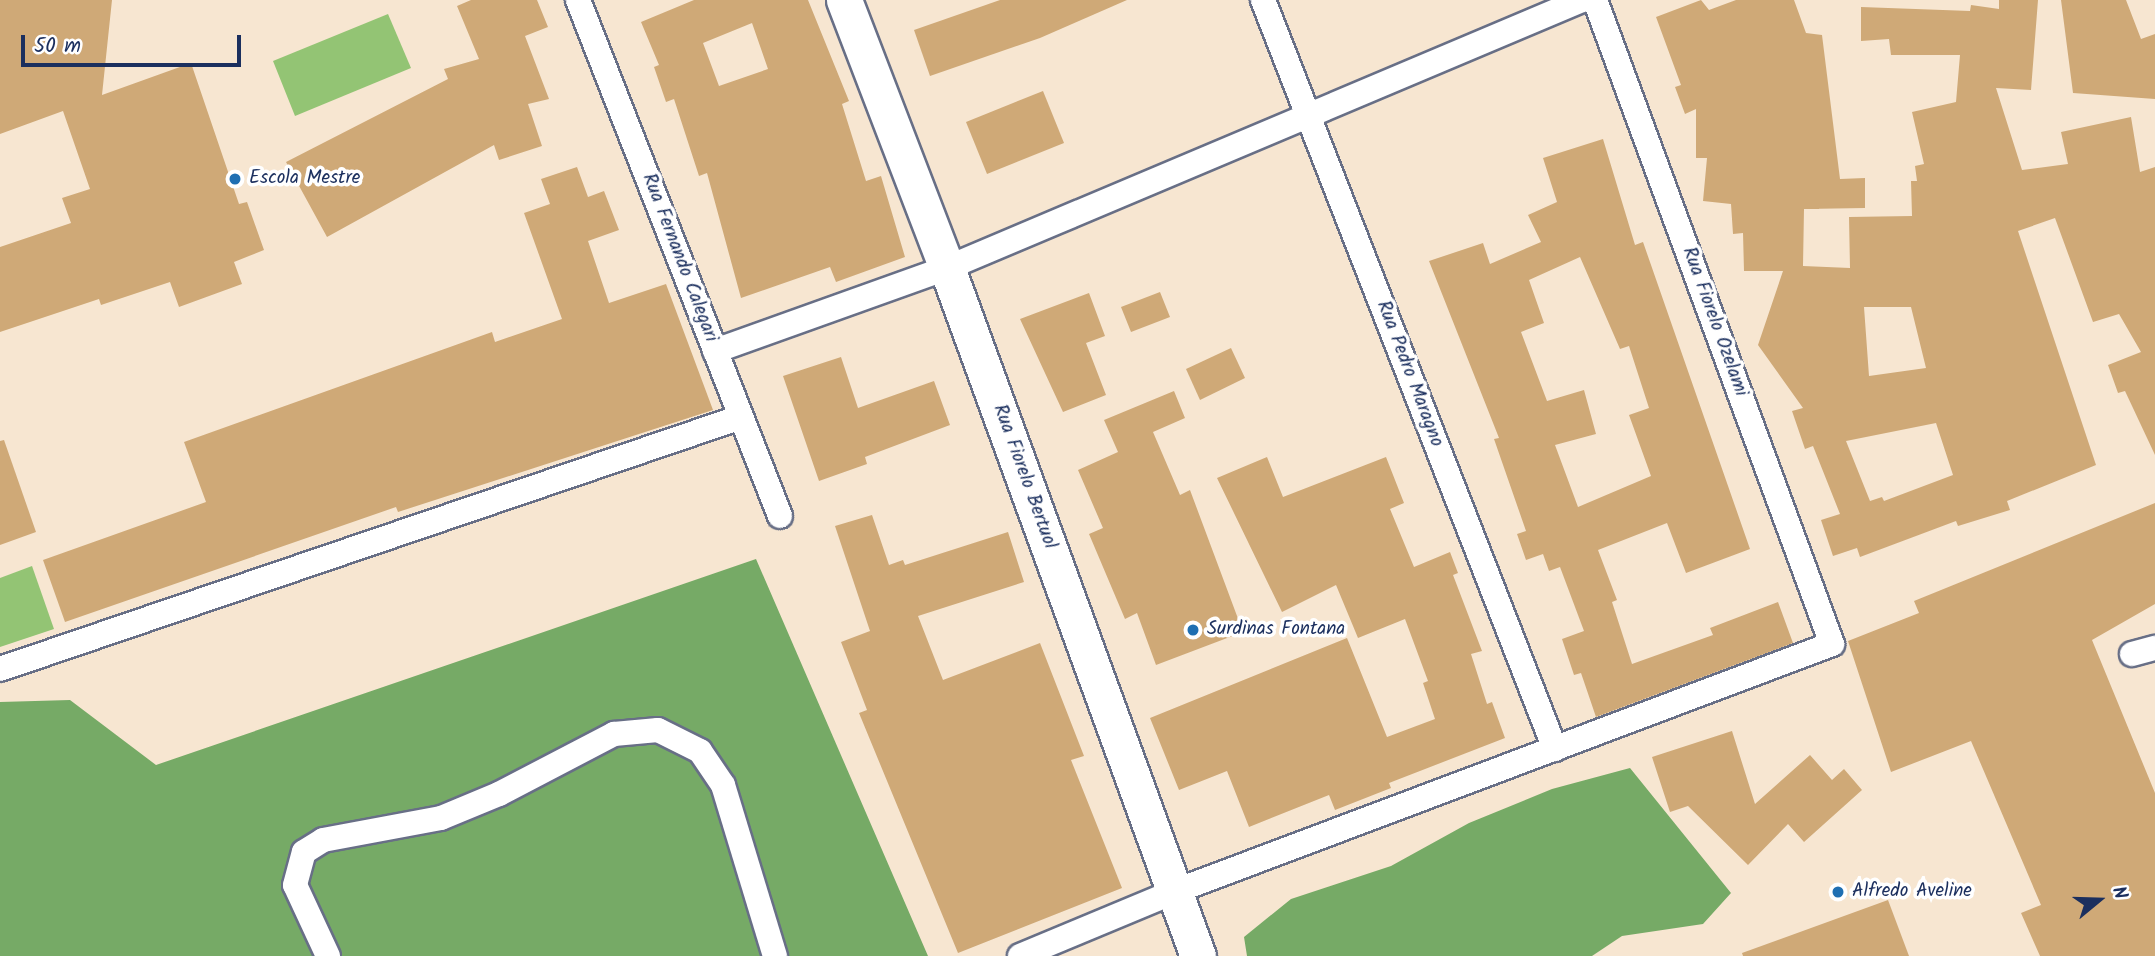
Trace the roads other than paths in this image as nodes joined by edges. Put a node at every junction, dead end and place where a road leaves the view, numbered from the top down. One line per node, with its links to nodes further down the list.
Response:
1 (578, 0): 8 (street, Rua Fernando Calegari)
2 (844, 0): 7 (main road, Rua Fiorelo Bertuol)
3 (1263, 0): 6 (street, Rua Pedro Maragno)
4 (1582, 0): 6 (street)
5 (1595, 0): 12 (street, Rua Fiorelo Ozelami)
6 (1308, 115): 7 (street); 12 (street, Rua Pedro Maragno)
7 (947, 268): 8 (street); 13 (main road, Rua Fiorelo Bertuol)
8 (715, 351): 9 (street, Rua Fernando Calegari)
9 (741, 417): 10 (street, Rua Fernando Calegari); 11 (street)
10 (780, 516)
11 (0, 668)
12 (1555, 749): 13 (street)
13 (1176, 891): 16 (street); 17 (main road, Rua Fiorelo Bertuol)
14 (328, 956): 15 (street)
15 (775, 956)
16 (1020, 956)
17 (1198, 956)

